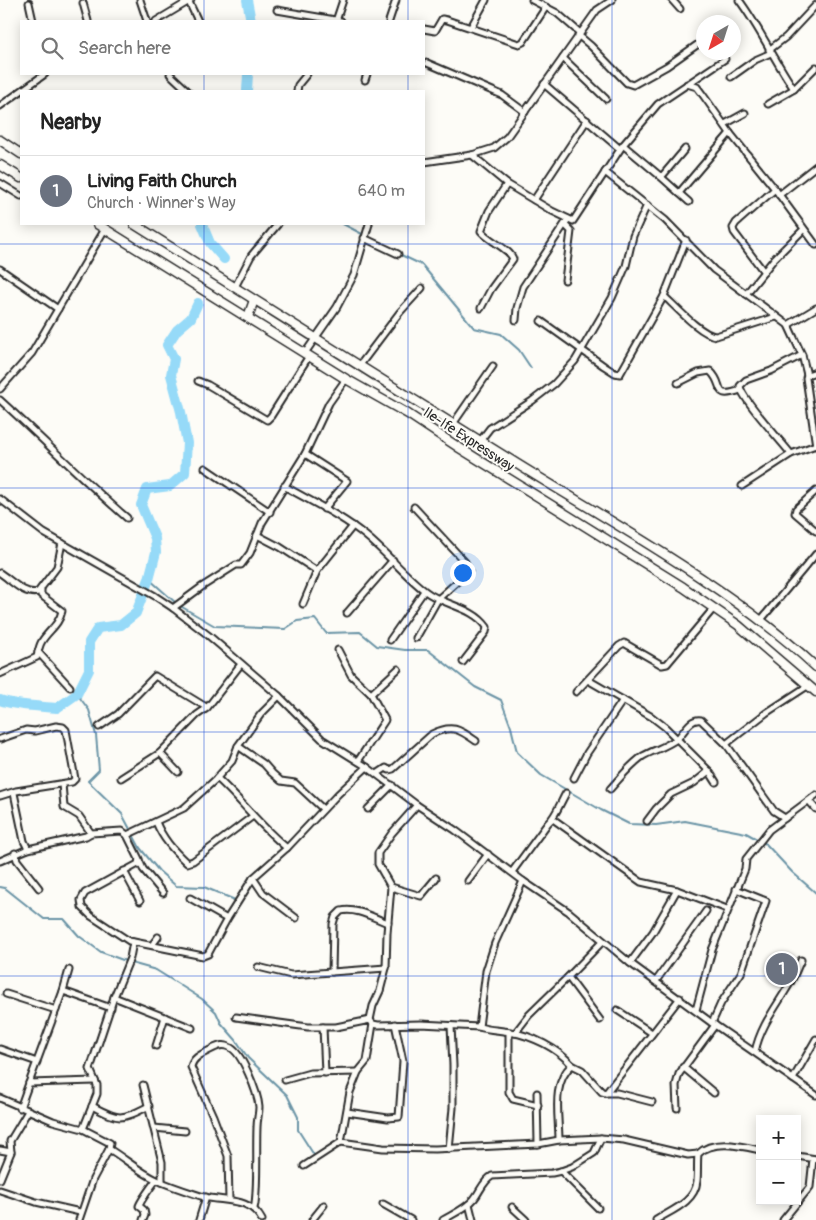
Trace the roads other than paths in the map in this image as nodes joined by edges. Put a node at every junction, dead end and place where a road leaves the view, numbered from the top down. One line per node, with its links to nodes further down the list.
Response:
1 (140, 0): 18 (street)
2 (343, 0): 22 (street)
3 (396, 0): 23 (street)
4 (486, 0): 24 (street)
5 (532, 0): 13 (street)
6 (612, 0): 26 (street)
7 (672, 0): 14 (street)
8 (739, 0): 28 (street)
9 (190, 1): 19 (street); 20 (street)
10 (29, 3): 16 (street)
11 (83, 3): 17 (street)
12 (816, 5): 28 (street)
13 (546, 7): 24 (street); 26 (street)
14 (680, 9)
15 (277, 10): 21 (street)
16 (33, 20)
17 (88, 20)
18 (147, 20)
19 (158, 20)
20 (198, 20)
21 (332, 20)
22 (338, 20)
23 (389, 20)
24 (471, 27): 25 (street)
25 (425, 29)
26 (579, 34): 27 (street); 29 (street)
27 (696, 46)
28 (770, 52): 37 (street); 41 (street)
29 (563, 58): 39 (street); 46 (street)
30 (723, 60): 40 (street)
31 (427, 63): 49 (street)
32 (814, 70): 41 (street)
33 (43, 75): 42 (street)
34 (171, 75): 43 (street)
35 (306, 75): 44 (street)
36 (368, 75): 38 (street)
37 (731, 77)
38 (365, 80)
39 (544, 84): 49 (street); 51 (street)
40 (686, 84): 52 (street); 55 (street)
41 (794, 89): 47 (street)
42 (22, 90)
43 (187, 90)
44 (297, 90)
45 (20, 91): 48 (street)
46 (606, 99)
47 (768, 104)
48 (0, 106)
49 (525, 112): 58 (street)
50 (745, 113): 52 (street)
51 (587, 120): 55 (street); 71 (street)
52 (725, 124): 53 (street)
53 (730, 133): 67 (street); 68 (street)
54 (0, 140): 57 (highway)
55 (622, 147): 62 (street); 63 (street)
56 (686, 149): 63 (street)
57 (20, 153)
58 (472, 155): 59 (street); 66 (street)
59 (425, 162)
60 (0, 165): 64 (highway)
61 (816, 166): 70 (street)
62 (605, 172): 73 (street); 74 (street)
63 (660, 176): 68 (street)
64 (20, 177)
65 (0, 183): 69 (street)
66 (507, 184): 71 (street); 94 (street)
67 (775, 189): 70 (street); 87 (street)
68 (680, 193): 72 (street)
69 (20, 195)
70 (779, 195): 81 (street)
71 (534, 200): 74 (street)
72 (689, 202)
73 (647, 205): 83 (street); 103 (street)
74 (568, 219): 79 (street)
75 (99, 225): 80 (highway, Ile-Ife Expressway)
76 (136, 225): 89 (highway, Ile-Ife Expressway)
77 (277, 225): 89 (street)
78 (368, 225): 82 (street)
79 (565, 225): 88 (street); 99 (street)
80 (105, 229): 96 (street); 97 (highway, Ile-Ife Expressway)
81 (803, 230): 84 (street); 87 (street)
82 (364, 237): 85 (street); 102 (street)
83 (686, 240): 91 (street); 92 (street)
84 (816, 245)
85 (398, 254)
86 (0, 269): 96 (street)
87 (764, 272): 91 (street)
88 (565, 280)
89 (235, 287): 93 (highway, Ile-Ife Expressway)
90 (422, 288): 106 (street)
91 (746, 294): 98 (street)
92 (664, 296): 98 (street); 103 (street)
93 (254, 300): 97 (highway); 102 (highway, Ile-Ife Expressway)
94 (481, 308)
95 (816, 308): 101 (street)
96 (58, 309): 113 (street)
97 (248, 317): 104 (highway, Ile-Ife Expressway)
98 (776, 317): 101 (street)
99 (516, 320)
100 (541, 321): 103 (street)
101 (788, 325): 105 (street)
102 (315, 337): 104 (street); 106 (highway, Ile-Ife Expressway)
103 (582, 350): 118 (street)
104 (307, 354): 110 (highway, Ile-Ife Expressway); 111 (street)
105 (802, 356): 109 (street); 114 (street)
106 (360, 365): 116 (highway, Ile-Ife Expressway)
107 (493, 366): 116 (street)
108 (816, 372): 109 (street)
109 (807, 375): 117 (street)
110 (346, 379): 120 (street); 144 (highway, Ile-Ife Expressway)
111 (198, 382)
112 (678, 382): 114 (street)
113 (0, 389)
114 (740, 390): 121 (street)
115 (0, 400): 130 (street)
116 (453, 424): 118 (highway, Ile-Ife Expressway)
117 (815, 428): 119 (street)
118 (480, 441): 146 (highway, Ile-Ife Expressway)
119 (816, 445): 121 (street)
120 (305, 454): 123 (street); 128 (street)
121 (791, 454): 124 (street)
122 (205, 468): 129 (street)
123 (284, 486): 128 (street); 129 (street)
124 (742, 486)
125 (816, 491): 132 (street)
126 (1, 502): 134 (street)
127 (414, 507): 141 (street)
128 (324, 509): 131 (street)
129 (270, 512): 133 (street)
130 (127, 518)
131 (353, 526): 136 (street); 137 (street)
132 (816, 531)
133 (257, 535): 137 (street); 143 (street)
134 (62, 543): 139 (street); 143 (street)
135 (816, 554): 146 (street)
136 (393, 560): 140 (street); 145 (street)
137 (317, 571): 142 (street)
138 (0, 573): 139 (street)
139 (41, 589): 150 (street)
140 (424, 591): 141 (street); 148 (street)
141 (438, 599): 147 (street); 151 (street)
142 (303, 604)
143 (173, 608): 152 (street)
144 (714, 608): 156 (street); 157 (highway, Ile-Ife Expressway)
145 (347, 613)
146 (760, 621): 153 (highway, Ile-Ife Expressway)
147 (416, 638)
148 (390, 640)
149 (338, 650): 161 (street)
150 (38, 652): 155 (street); 158 (street)
151 (463, 662)
152 (241, 664): 162 (street); 164 (street)
153 (816, 667)
154 (398, 669): 161 (street)
155 (0, 674)
156 (588, 680): 159 (street); 163 (street)
157 (809, 685): 160 (highway, Ile-Ife Expressway); 169 (street)
158 (70, 688)
159 (576, 692)
160 (816, 692)
161 (370, 694): 172 (street)
162 (279, 696): 170 (street); 172 (street)
163 (622, 700): 167 (street); 179 (street)
164 (206, 707): 165 (street); 171 (street)
165 (99, 727)
166 (0, 738): 181 (street)
167 (677, 738): 169 (street); 174 (street); 183 (street)
168 (476, 741): 176 (street)
169 (726, 744): 194 (street)
170 (238, 746): 178 (street); 190 (street)
171 (160, 752): 175 (street); 177 (street)
172 (358, 761): 173 (street)
173 (367, 767): 176 (street); 190 (street)
174 (709, 771): 180 (street); 196 (street)
175 (178, 772)
176 (377, 774): 182 (street)
177 (121, 778)
178 (217, 778): 193 (street); 197 (street)
179 (574, 778)
180 (716, 782)
181 (62, 784): 184 (street); 198 (street)
182 (392, 785): 189 (street); 191 (street)
183 (610, 790)
184 (14, 793): 187 (street); 201 (street)
185 (566, 793): 195 (street)
186 (816, 795): 188 (street)
187 (0, 796)
188 (809, 801): 192 (street); 194 (street)
189 (417, 804): 203 (street); 213 (street)
190 (323, 809): 200 (street)
191 (368, 809)
192 (816, 809)
193 (253, 816): 197 (street); 200 (street)
194 (785, 818): 214 (street)
195 (553, 819): 207 (street); 215 (street)
196 (648, 821)
197 (156, 822): 199 (street)
198 (91, 833): 199 (street); 201 (street)
199 (130, 834): 204 (street)
200 (287, 848): 208 (street)
201 (28, 849): 202 (street)
202 (15, 853): 205 (street); 212 (street)
203 (488, 854): 207 (street); 211 (street)
204 (139, 859): 206 (street); 216 (street)
205 (0, 861)
206 (124, 871): 218 (street); 226 (street)
207 (512, 872): 210 (street)
208 (253, 878): 221 (street); 222 (street)
209 (436, 878): 213 (street)
210 (523, 880): 225 (street); 252 (street)
211 (468, 881)
212 (38, 888)
213 (391, 888): 223 (street)
214 (736, 889): 219 (street); 249 (street)
215 (677, 890): 219 (street); 229 (street)
216 (163, 893)
217 (190, 898): 222 (street)
218 (140, 902)
219 (727, 909): 243 (street)
220 (706, 911): 235 (street)
221 (296, 918)
222 (227, 919): 227 (street)
223 (388, 923): 231 (street); 233 (street)
224 (158, 937): 227 (street)
225 (603, 941): 229 (street); 234 (street)
226 (133, 942): 227 (street); 238 (street)
227 (152, 945)
228 (801, 960): 260 (street)
229 (630, 963): 235 (street)
230 (258, 967): 233 (street)
231 (386, 968): 233 (street); 247 (street)
232 (68, 970): 236 (street)
233 (332, 972)
234 (568, 977): 246 (street); 256 (street)
235 (656, 981): 239 (street)
236 (63, 991): 240 (street); 241 (street)
237 (6, 994): 241 (street)
238 (114, 998): 240 (street); 245 (street)
239 (680, 998): 243 (street); 255 (street)
240 (112, 1008): 267 (street)
241 (56, 1010): 261 (street)
242 (617, 1010): 255 (street)
243 (696, 1010): 249 (street)
244 (236, 1017): 251 (street)
245 (165, 1018): 253 (street); 258 (street)
246 (600, 1020)
247 (371, 1022): 248 (street); 251 (street); 264 (street)
248 (395, 1024): 250 (street); 283 (street)
249 (713, 1024): 260 (street); 263 (street)
250 (451, 1026): 252 (street); 292 (street)
251 (323, 1027): 265 (street)
252 (478, 1027): 254 (street)
253 (192, 1028)
254 (509, 1032): 256 (street); 277 (street)
255 (652, 1032): 272 (street)
256 (515, 1033): 262 (street)
257 (816, 1039): 266 (street)
258 (156, 1046)
259 (0, 1049): 261 (street)
260 (755, 1052): 266 (street)
261 (37, 1062): 269 (street)
262 (572, 1066): 272 (street); 288 (street)
263 (683, 1067): 273 (street); 281 (street)
264 (358, 1072): 265 (street); 283 (street)
265 (325, 1073): 268 (street)
266 (793, 1079): 274 (street)
267 (95, 1080): 269 (street); 278 (street)
268 (285, 1080)
269 (30, 1083): 280 (street)
270 (143, 1085): 279 (street)
271 (537, 1093): 277 (street)
272 (606, 1093): 276 (street)
273 (714, 1093)
274 (816, 1095)
275 (0, 1098): 280 (street)
276 (652, 1102)
277 (538, 1105): 290 (street)
278 (92, 1106): 279 (street); 285 (street)
279 (149, 1106): 284 (street)
280 (20, 1108): 282 (street)
281 (677, 1108)
282 (28, 1111): 285 (street); 295 (street)
283 (347, 1112): 289 (street)
284 (154, 1128): 286 (street); 303 (street)
285 (83, 1129): 291 (street)
286 (184, 1131)
287 (601, 1138): 288 (street); 296 (street); 300 (street)
288 (559, 1140): 290 (street)
289 (341, 1142): 292 (street); 299 (street)
290 (538, 1144): 292 (street)
291 (109, 1149): 302 (street); 313 (street)
292 (449, 1149)
293 (0, 1150): 295 (street)
294 (756, 1150): 296 (street)
295 (10, 1152): 301 (street)
296 (698, 1154): 323 (street)
297 (801, 1157): 298 (street)
298 (815, 1159): 324 (street)
299 (304, 1166)
300 (561, 1171): 308 (street); 312 (street)
301 (0, 1179)
302 (156, 1180): 303 (street); 315 (street)
303 (162, 1182): 305 (street)
304 (0, 1190): 313 (street)
305 (206, 1197): 306 (street); 316 (street)
306 (229, 1200): 311 (street); 311 (street)
307 (383, 1204): 319 (street)
308 (470, 1204): 320 (street); 321 (street)
309 (324, 1205): 318 (street)
310 (512, 1207): 322 (street)
311 (254, 1208): 317 (street)
312 (598, 1208)
313 (80, 1212): 314 (street)
314 (79, 1220)
315 (143, 1220)
316 (199, 1220)
317 (262, 1220)
318 (312, 1220)
319 (411, 1220)
320 (443, 1220)
321 (474, 1220)
322 (526, 1220)
323 (656, 1220)
324 (782, 1220)

